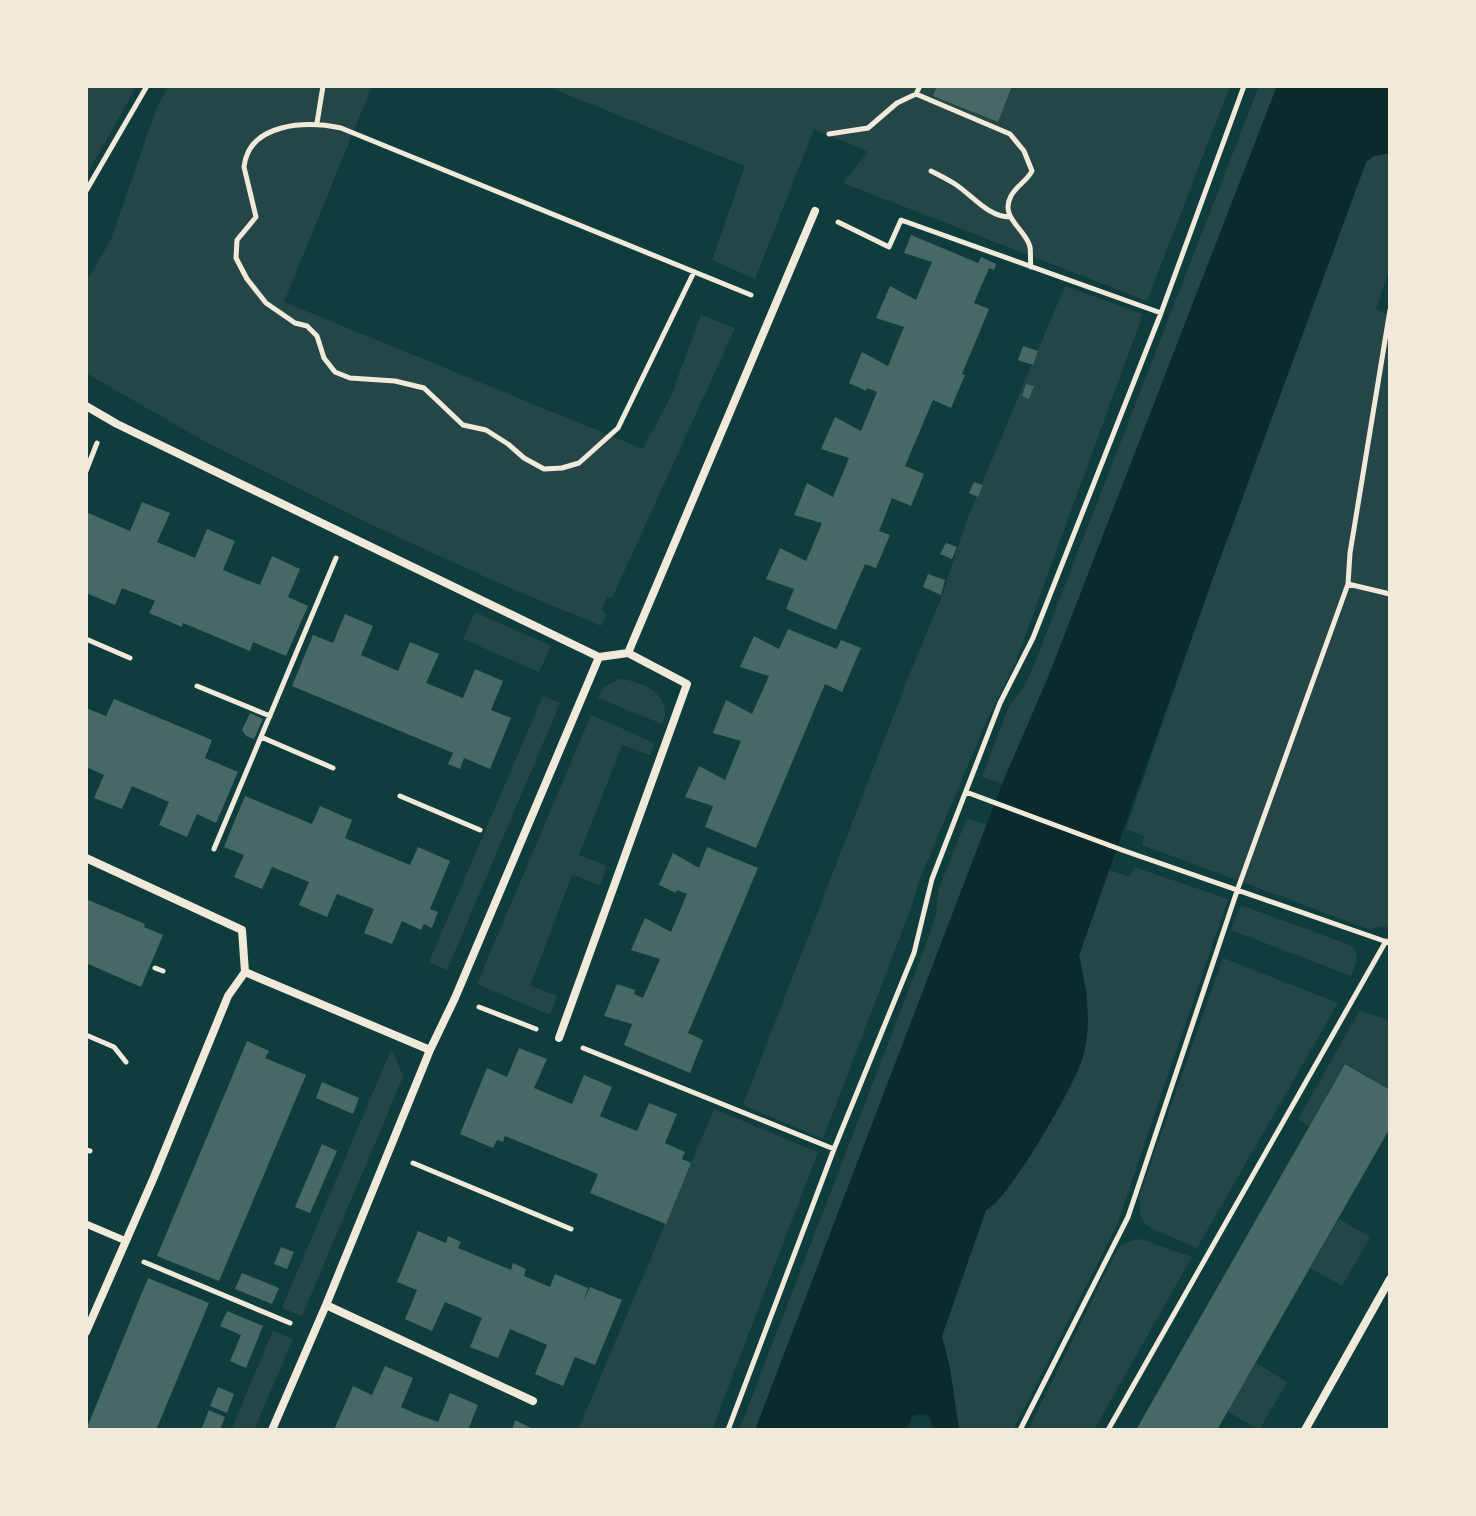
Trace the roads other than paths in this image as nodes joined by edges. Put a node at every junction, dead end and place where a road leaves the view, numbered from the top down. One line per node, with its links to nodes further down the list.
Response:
1 (815, 211): 3 (street)
2 (86, 406): 4 (street)
3 (628, 653): 4 (street); 7 (street)
4 (599, 657): 8 (street)
5 (86, 858): 6 (street)
6 (245, 972): 8 (street); 10 (street)
7 (559, 1038)
8 (430, 1050): 13 (street)
9 (86, 1224): 10 (street)
10 (126, 1241): 14 (street)
11 (1390, 1279): 12 (street)
12 (1387, 1290): 17 (street)
13 (326, 1305): 15 (street); 16 (street)
14 (86, 1332)
15 (533, 1401)
16 (272, 1430)
17 (1305, 1430)

